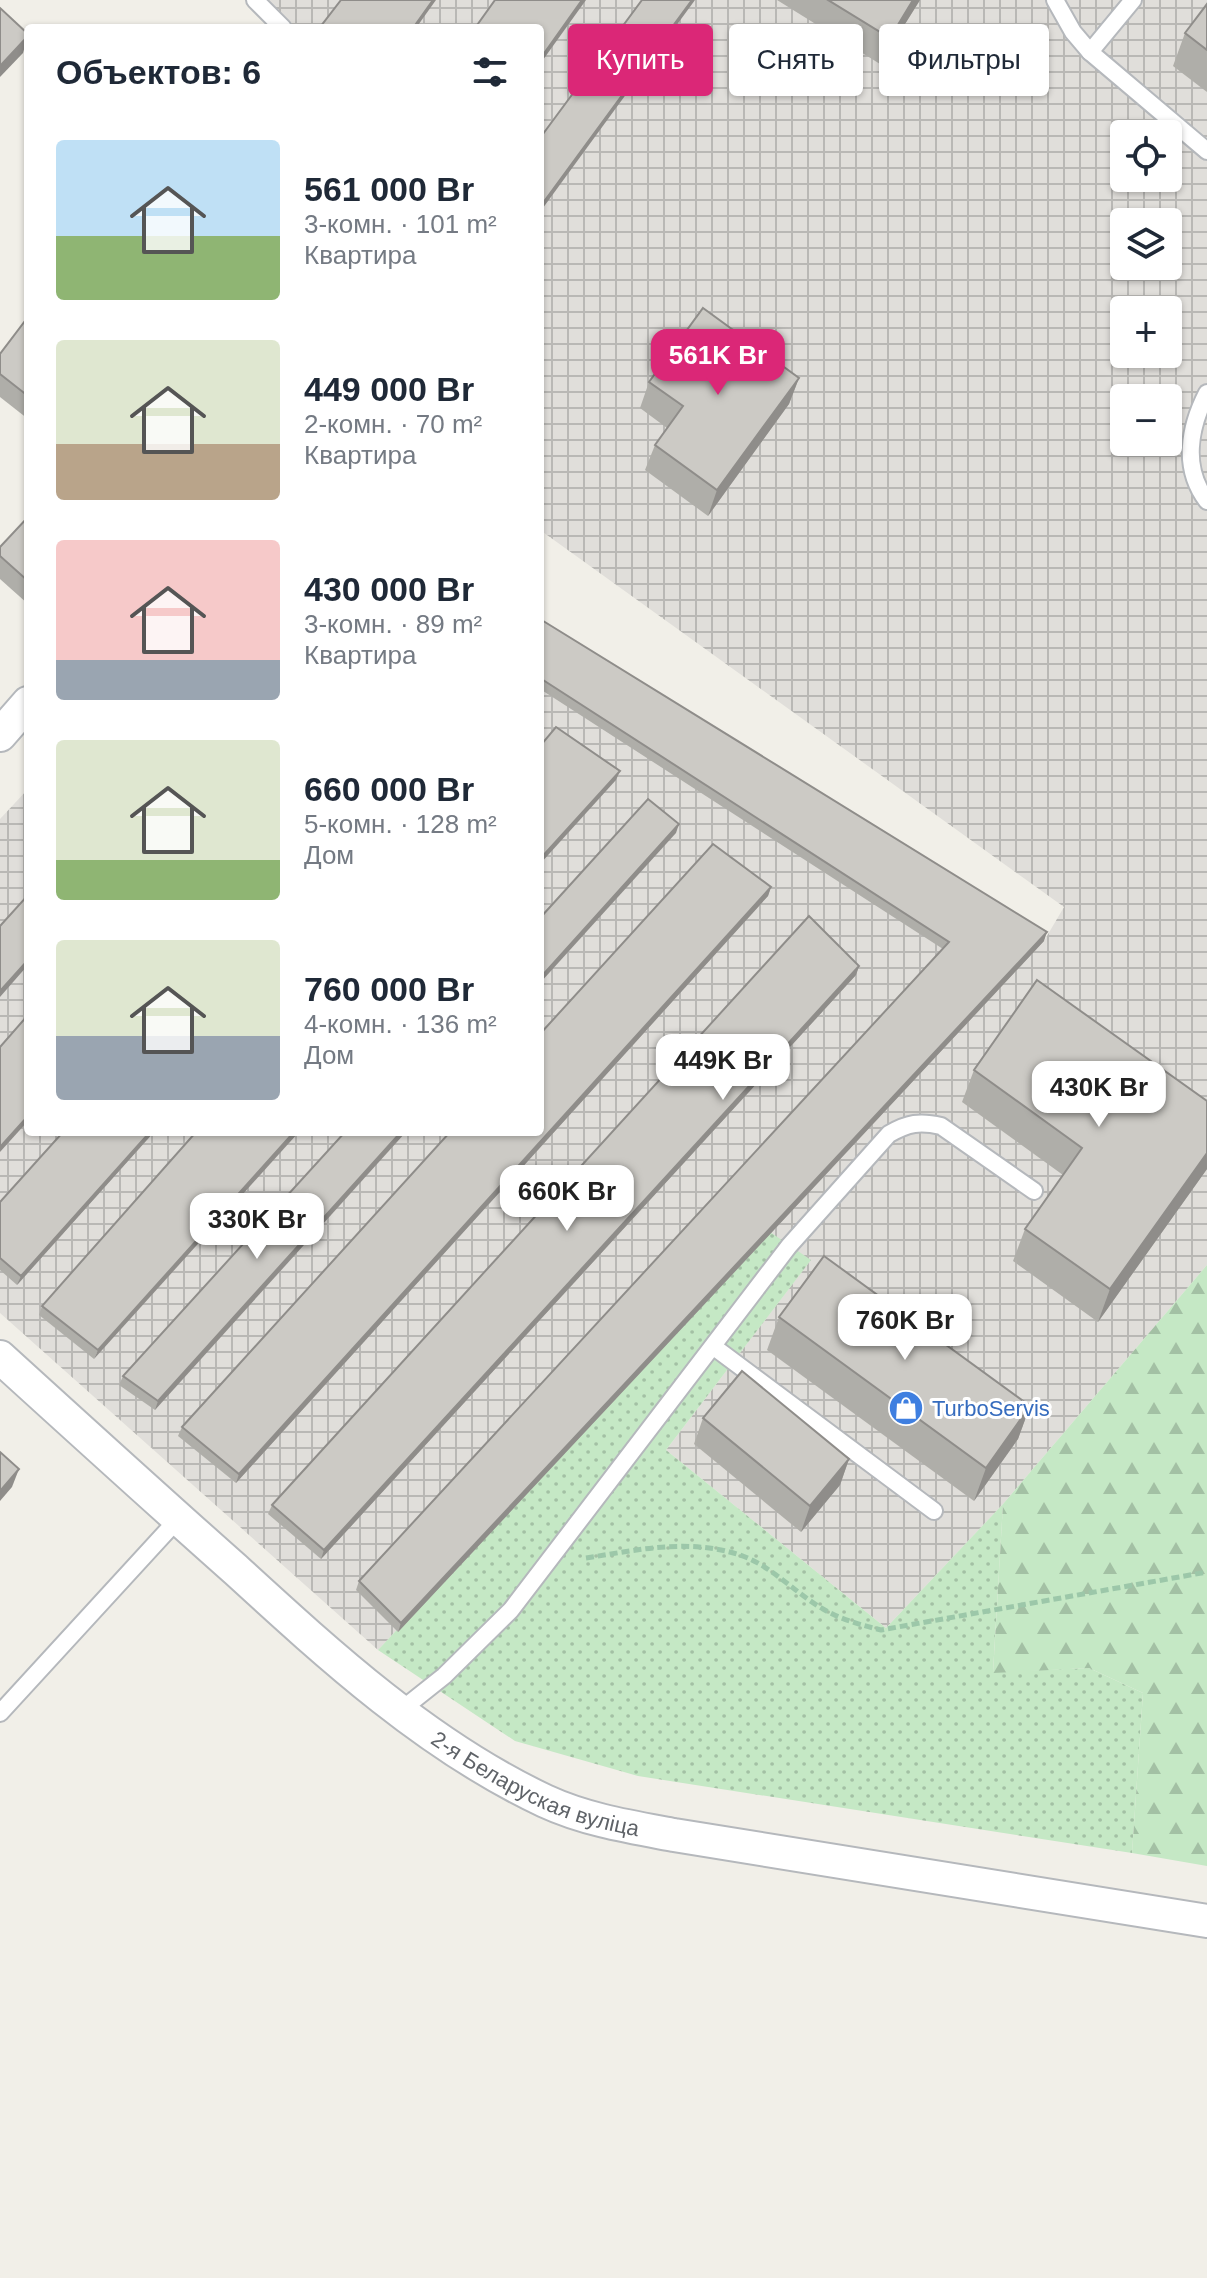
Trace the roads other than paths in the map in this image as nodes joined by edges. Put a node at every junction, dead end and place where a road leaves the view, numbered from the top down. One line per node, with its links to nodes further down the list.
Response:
1 (255, 0): 4 (lane)
2 (1055, 0): 5 (lane)
3 (1133, 0): 5 (lane)
4 (279, 24)
5 (1090, 52): 6 (lane)
6 (1207, 151)
7 (1207, 393): 8 (lane)
8 (1207, 501)
9 (24, 708): 10 (street)
10 (0, 735)
11 (1034, 1191): 12 (lane)
12 (714, 1347): 14 (lane); 16 (lane)
13 (0, 1357): 15 (street, 2-я Беларуская вуліца)
14 (934, 1511)
15 (178, 1519): 16 (street, 2-я Беларуская вуліца); 17 (lane)
16 (400, 1711): 18 (street, 2-я Беларуская вуліца)
17 (0, 1713)
18 (1207, 1921)

